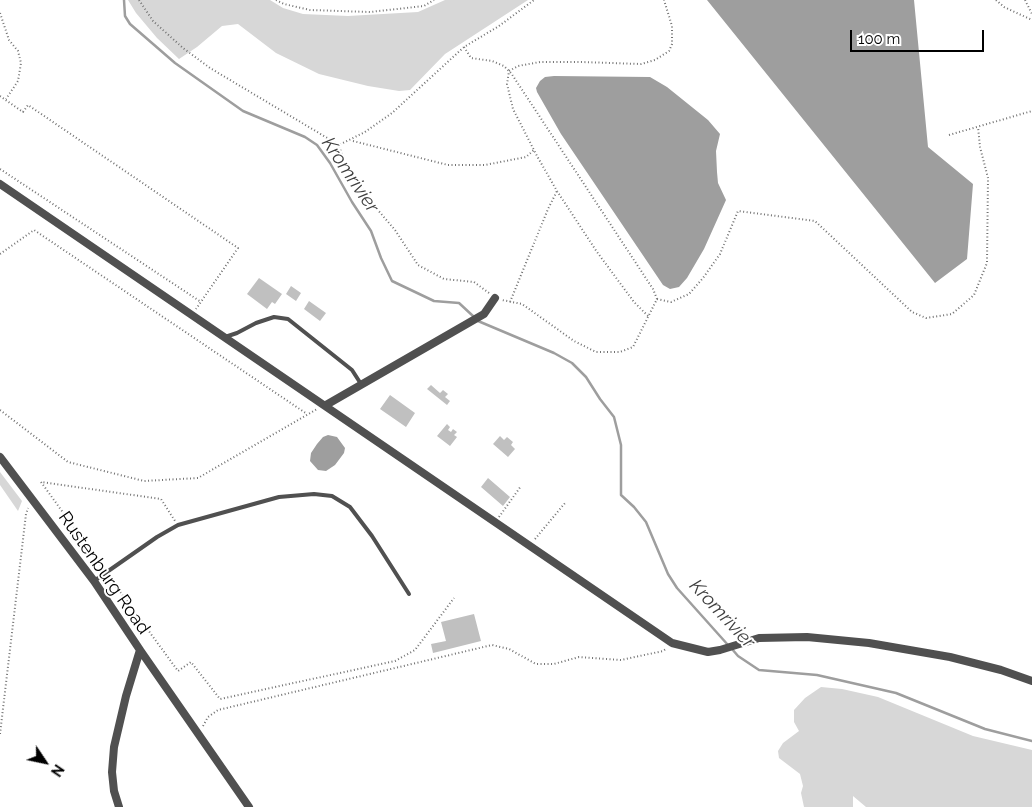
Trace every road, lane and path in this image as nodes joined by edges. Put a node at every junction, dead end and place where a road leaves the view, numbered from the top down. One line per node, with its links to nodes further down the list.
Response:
1 (139, 0): 19 (path)
2 (276, 0): 3 (path)
3 (434, 0)
4 (534, 0): 11 (path)
5 (664, 0): 12 (path)
6 (996, 0): 10 (path)
7 (1025, 0): 9 (path)
8 (0, 13): 14 (path)
9 (1032, 14)
10 (1032, 20)
11 (464, 47): 12 (path); 18 (path)
12 (508, 70): 20 (path); 26 (path)
13 (0, 96): 14 (path)
14 (6, 100): 21 (path)
15 (1032, 111): 16 (path)
16 (978, 127): 17 (path); 26 (path)
17 (949, 135)
18 (351, 140): 19 (path); 20 (path)
19 (339, 145): 25 (path)
20 (534, 150): 23 (path)
21 (0, 169)
22 (0, 184): 29 (street)
23 (557, 191): 27 (path); 28 (path)
24 (0, 254): 32 (path)
25 (495, 298): 27 (path); 30 (street)
26 (657, 299): 28 (path)
27 (510, 302): 28 (path)
28 (648, 316)
29 (225, 338): 30 (lane); 31 (street)
30 (362, 384): 31 (street)
31 (326, 404): 37 (street)
32 (0, 410)
33 (0, 457): 35 (street, Rustenburg Road)
34 (522, 486): 37 (path)
35 (33, 498): 41 (street, Rustenburg Road); 47 (path)
36 (565, 503): 39 (path)
37 (496, 521): 39 (street)
38 (178, 525): 40 (lane); 40 (path); 42 (lane)
39 (530, 544): 44 (street)
40 (106, 573): 41 (lane); 43 (path)
41 (94, 581): 45 (street, Rustenburg Road)
42 (409, 594)
43 (454, 598)
44 (672, 642): 46 (street); 48 (path)
45 (140, 650): 48 (street); 49 (street, Rustenburg Road)
46 (1032, 681)
47 (0, 734)
48 (200, 737): 50 (street)
49 (119, 807)
50 (249, 807)

